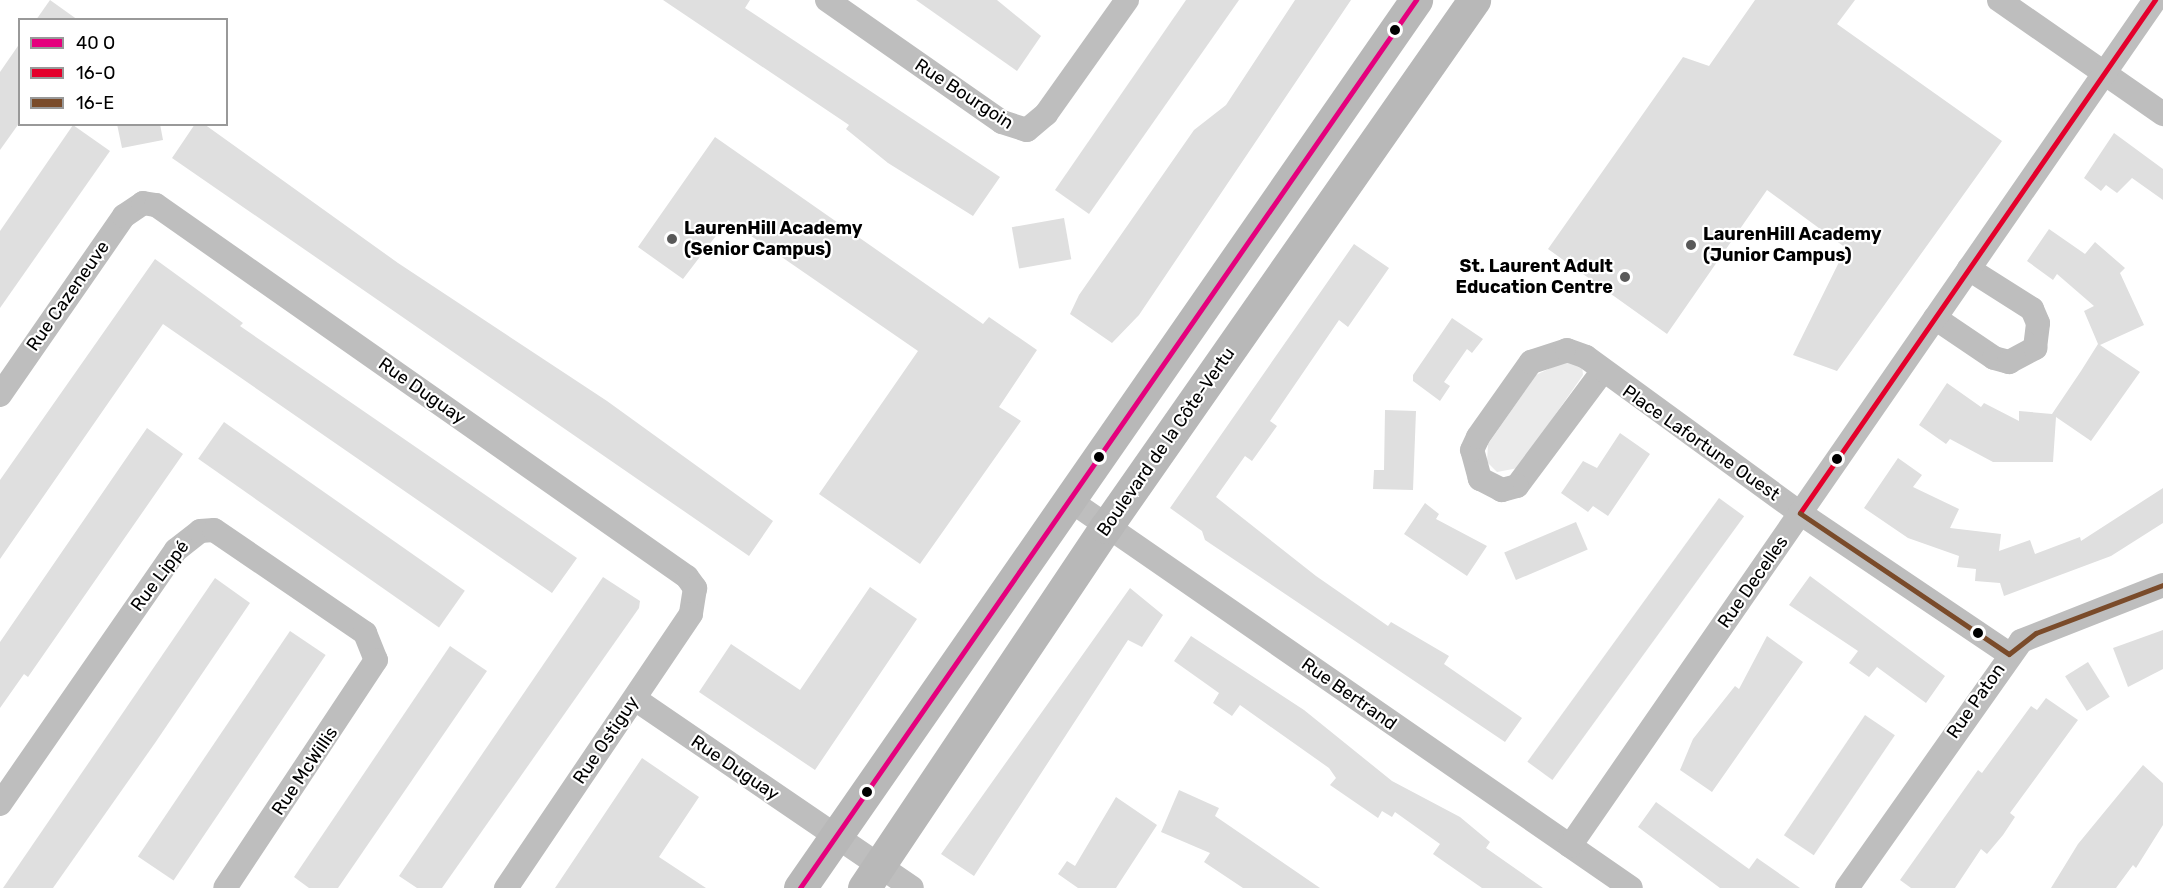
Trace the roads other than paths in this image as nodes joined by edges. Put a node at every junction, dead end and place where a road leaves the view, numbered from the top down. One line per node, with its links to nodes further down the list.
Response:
1 (827, 0): 2 (street, Rue Bourgoin)
2 (1127, 0)
3 (1416, 0): 14 (main road)
4 (1473, 0): 16 (main road, Boulevard de la Côte-Vertu)
5 (1999, 0): 7 (street)
6 (2155, 0): 7 (street, Rue Decelles)
7 (2105, 73): 8 (street); 10 (street, Rue Decelles)
8 (2163, 114)
9 (143, 203): 13 (street, Rue Cazeneuve); 18 (street, Rue Duguay)
10 (1969, 269): 11 (street, Rue Decelles); 11 (street)
11 (1935, 318): 15 (street, Rue Decelles)
12 (1602, 372): 12 (street, Place Lafortune Ouest); 15 (street, Place Lafortune Ouest)
13 (0, 395)
14 (1068, 499): 16 (street, Rue Bertrand); 23 (main road)
15 (1800, 513): 20 (street, Place Lafortune Ouest); 24 (street, Rue Decelles)
16 (1106, 527): 24 (street, Rue Bertrand); 25 (main road, Boulevard de la Côte-Vertu)
17 (2163, 585): 20 (street, Rue Paton)
18 (695, 588): 21 (street, Rue Ostiguy)
19 (375, 650): 22 (street, Rue Lippé); 26 (street, Rue McWillis)
20 (2009, 654): 31 (street, Rue Paton)
21 (635, 699): 23 (street, Rue Duguay); 27 (street, Rue Ostiguy)
22 (0, 804)
23 (835, 836): 25 (street, Rue Duguay); 28 (main road)
24 (1570, 846): 30 (street, Rue Bertrand)
25 (872, 876): 29 (street, Rue Duguay)
26 (225, 888)
27 (506, 888)
28 (800, 888)
29 (912, 888)
30 (1631, 888)
31 (1847, 888)

